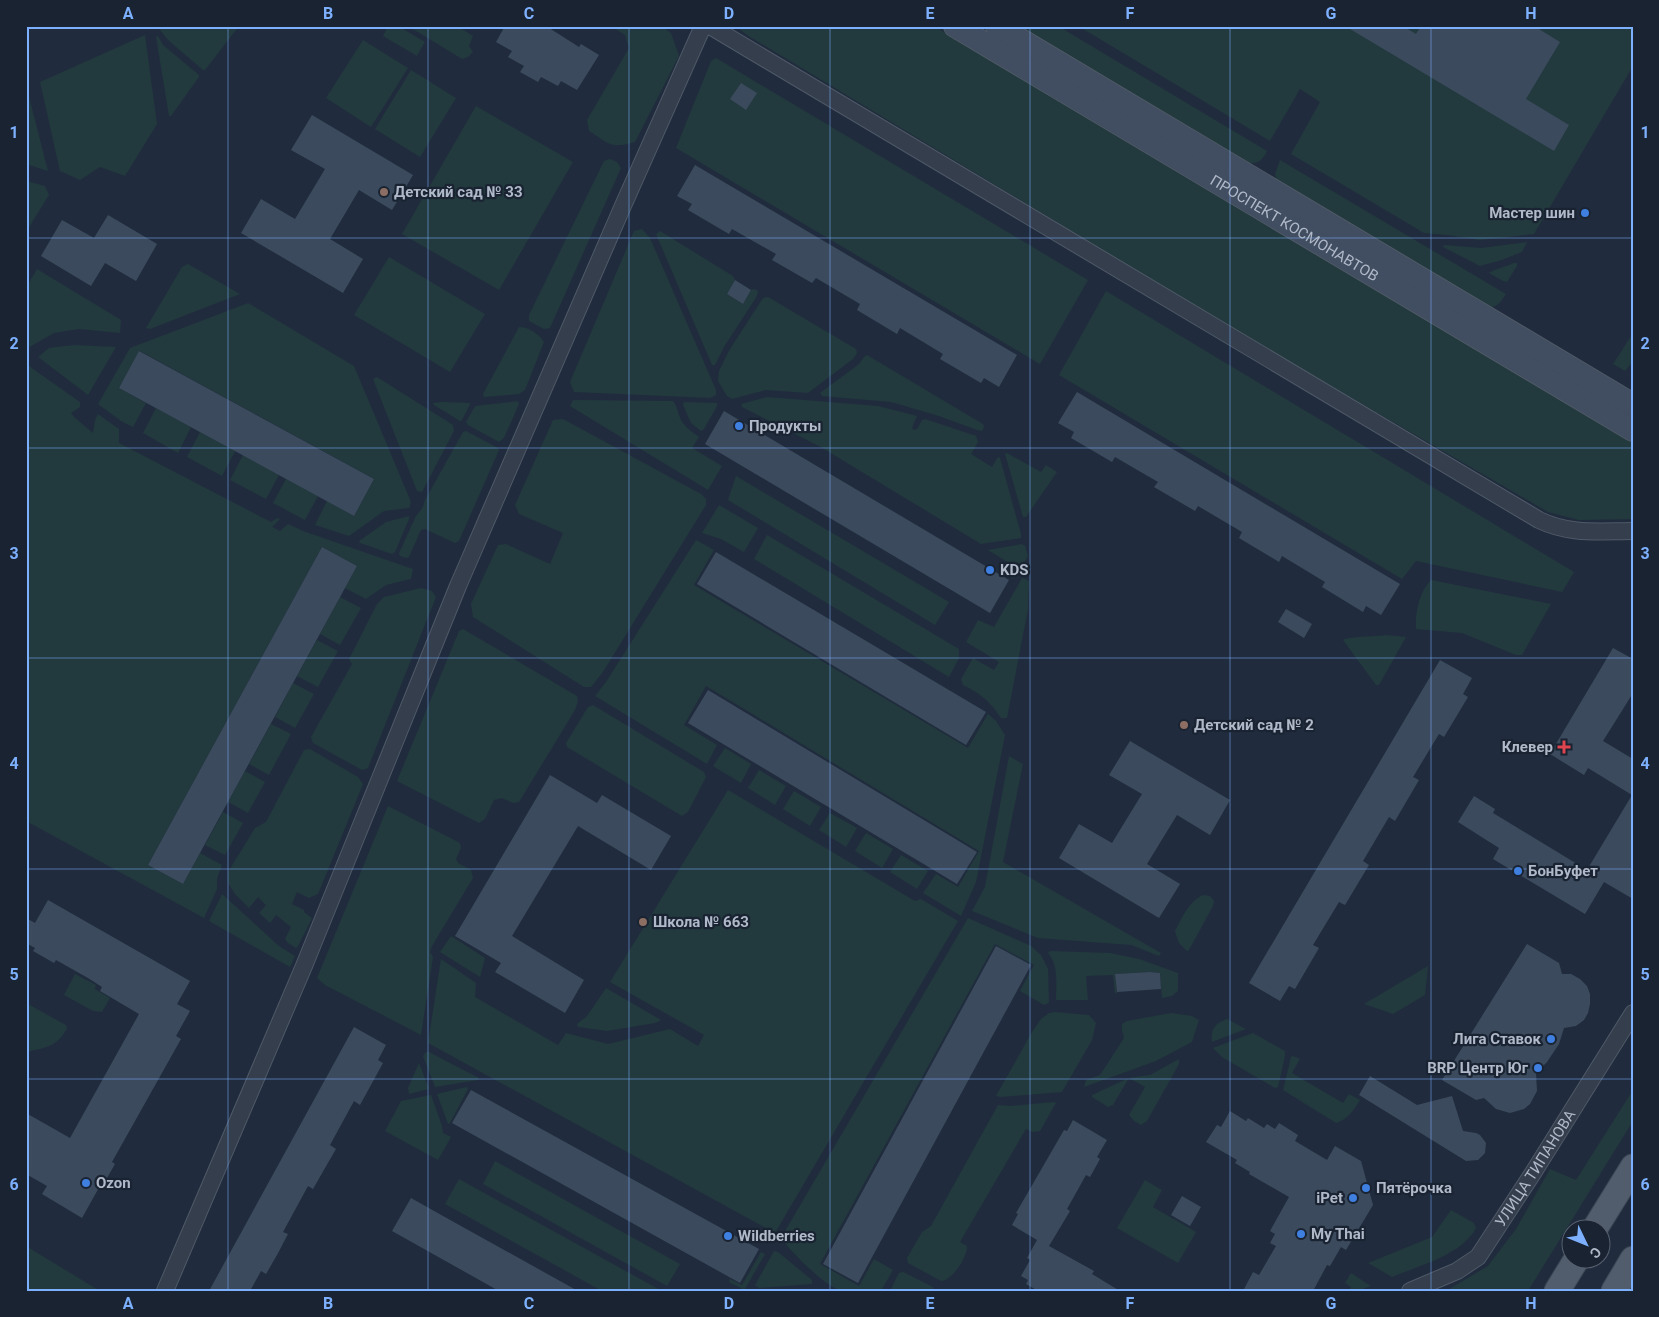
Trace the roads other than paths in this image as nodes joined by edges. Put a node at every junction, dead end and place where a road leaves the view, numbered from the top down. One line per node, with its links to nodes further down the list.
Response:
1 (703, 26): 13 (street)
2 (710, 26): 7 (street)
3 (955, 26): 6 (street, ПРОСПЕКТ КОСМОНАВТОВ)
4 (997, 26): 5 (street, ПРОСПЕКТ КОСМОНАВТОВ)
5 (1633, 405)
6 (1633, 430)
7 (1633, 531)
8 (1633, 1012): 14 (street, УЛИЦА ТИПАНОВА)
9 (1633, 1167): 10 (main road)
10 (1600, 1220)
11 (1633, 1259): 16 (main road)
12 (1570, 1270): 15 (main road)
13 (165, 1291)
14 (1410, 1291)
15 (1557, 1291)
16 (1614, 1291)

